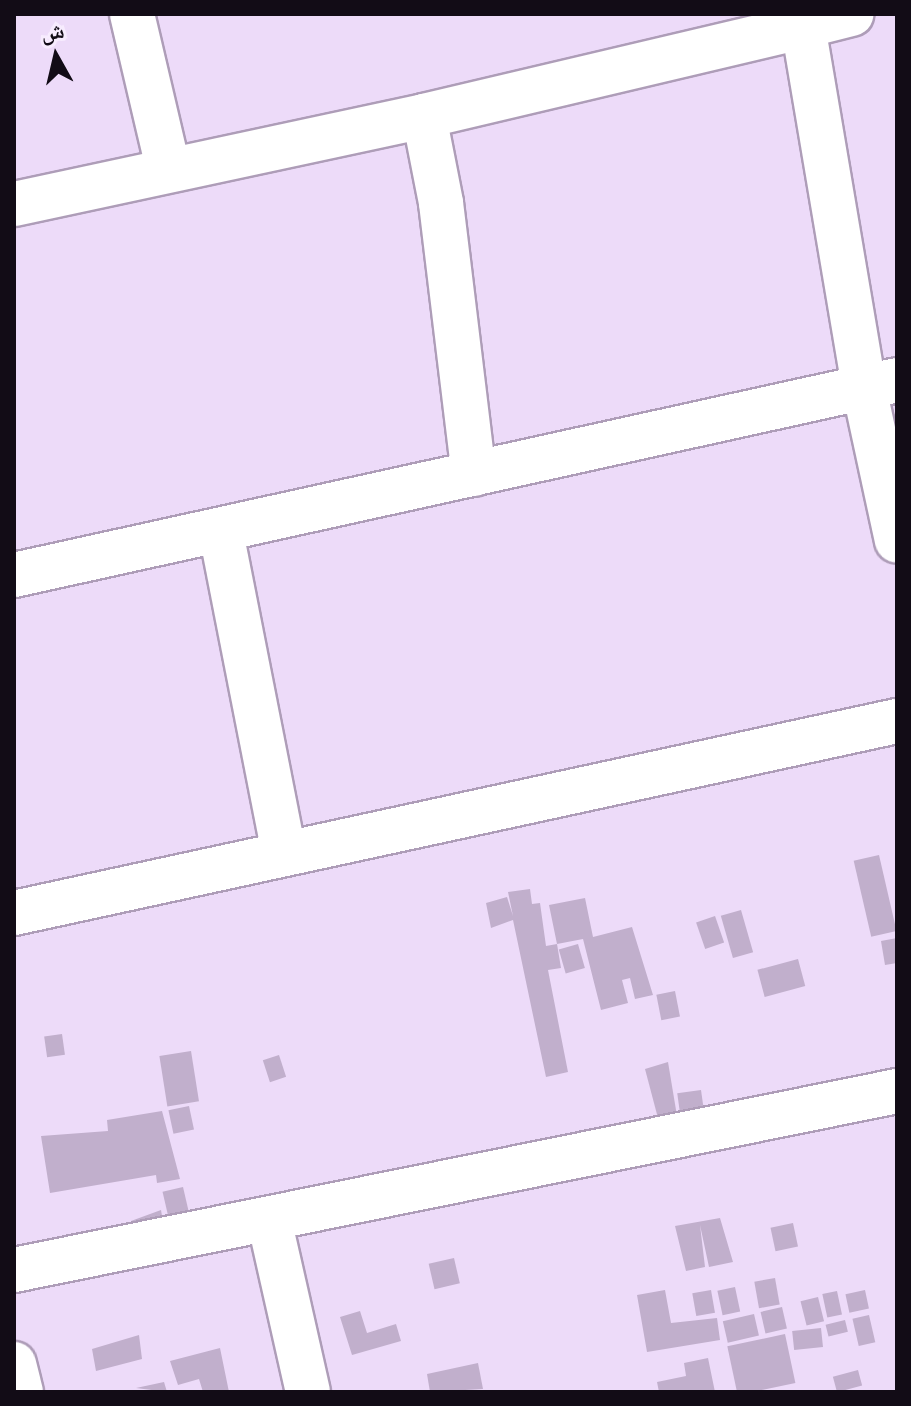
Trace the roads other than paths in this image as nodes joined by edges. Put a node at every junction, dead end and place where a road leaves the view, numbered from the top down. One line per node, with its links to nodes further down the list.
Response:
1 (132, 14): 5 (street)
2 (851, 14): 3 (street)
3 (803, 20): 4 (street); 7 (street)
4 (424, 116): 5 (street); 8 (street)
5 (168, 168): 6 (street)
6 (14, 204)
7 (881, 384): 8 (street); 10 (street)
8 (474, 474): 9 (street)
9 (221, 532): 11 (street); 13 (street)
10 (897, 540)
11 (14, 575)
12 (897, 721): 13 (street)
13 (284, 854): 14 (street)
14 (14, 913)
15 (897, 1091): 16 (street)
16 (269, 1219): 17 (street); 20 (street)
17 (14, 1270)
18 (14, 1364): 19 (street)
19 (21, 1392)
20 (308, 1392)

